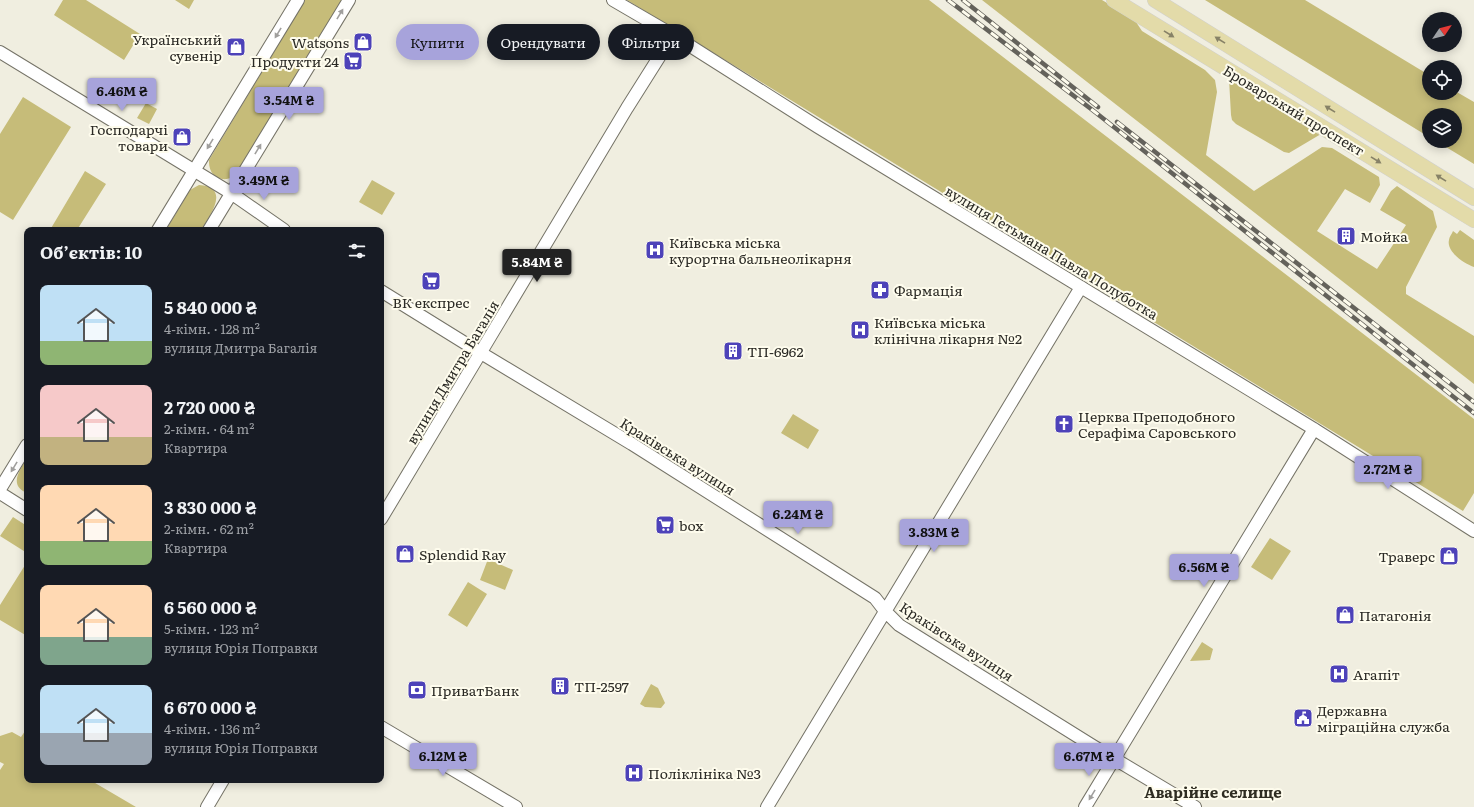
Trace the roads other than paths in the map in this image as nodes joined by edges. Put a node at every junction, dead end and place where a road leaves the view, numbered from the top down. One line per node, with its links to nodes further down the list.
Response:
1 (298, 0): 10 (street, one-way to 10)
2 (349, 0): 11 (street, one-way to 2)
3 (613, 0): 6 (street, вулиця Гетьмана Павла Полуботка)
4 (1114, 0): 13 (main road, Броварський проспект, one-way to 13)
5 (1155, 0): 12 (main road, Броварський проспект, one-way to 5)
6 (654, 24)
7 (694, 48): 17 (street, вулиця Гетьмана Павла Полуботка)
8 (0, 52): 10 (street)
9 (658, 60): 19 (street, вулиця Дмитра Багалія)
10 (194, 171): 11 (street); 14 (street)
11 (231, 193): 15 (street); 16 (street)
12 (1474, 198)
13 (1474, 220)
14 (160, 227)
15 (210, 227)
16 (280, 227)
17 (1081, 287): 20 (street, вулиця Гетьмана Павла Полуботка); 27 (street)
18 (384, 293): 19 (street, Краківська вулиця)
19 (481, 353): 25 (street, вулиця Дмитра Багалія); 27 (street, Краківська вулиця)
20 (1314, 429): 26 (street, вулиця Гетьмана Павла Полуботка); 29 (street)
21 (24, 450): 22 (street, one-way to 22)
22 (0, 489)
23 (0, 493): 24 (street)
24 (24, 508)
25 (384, 514)
26 (1474, 531)
27 (885, 611): 29 (street, Краківська вулиця); 33 (street)
28 (384, 729): 32 (street)
29 (1114, 759): 34 (street, one-way to 34); 35 (street, Краківська вулиця)
30 (221, 783): 31 (street)
31 (207, 807)
32 (516, 807)
33 (768, 807)
34 (1085, 807)
35 (1195, 807)

